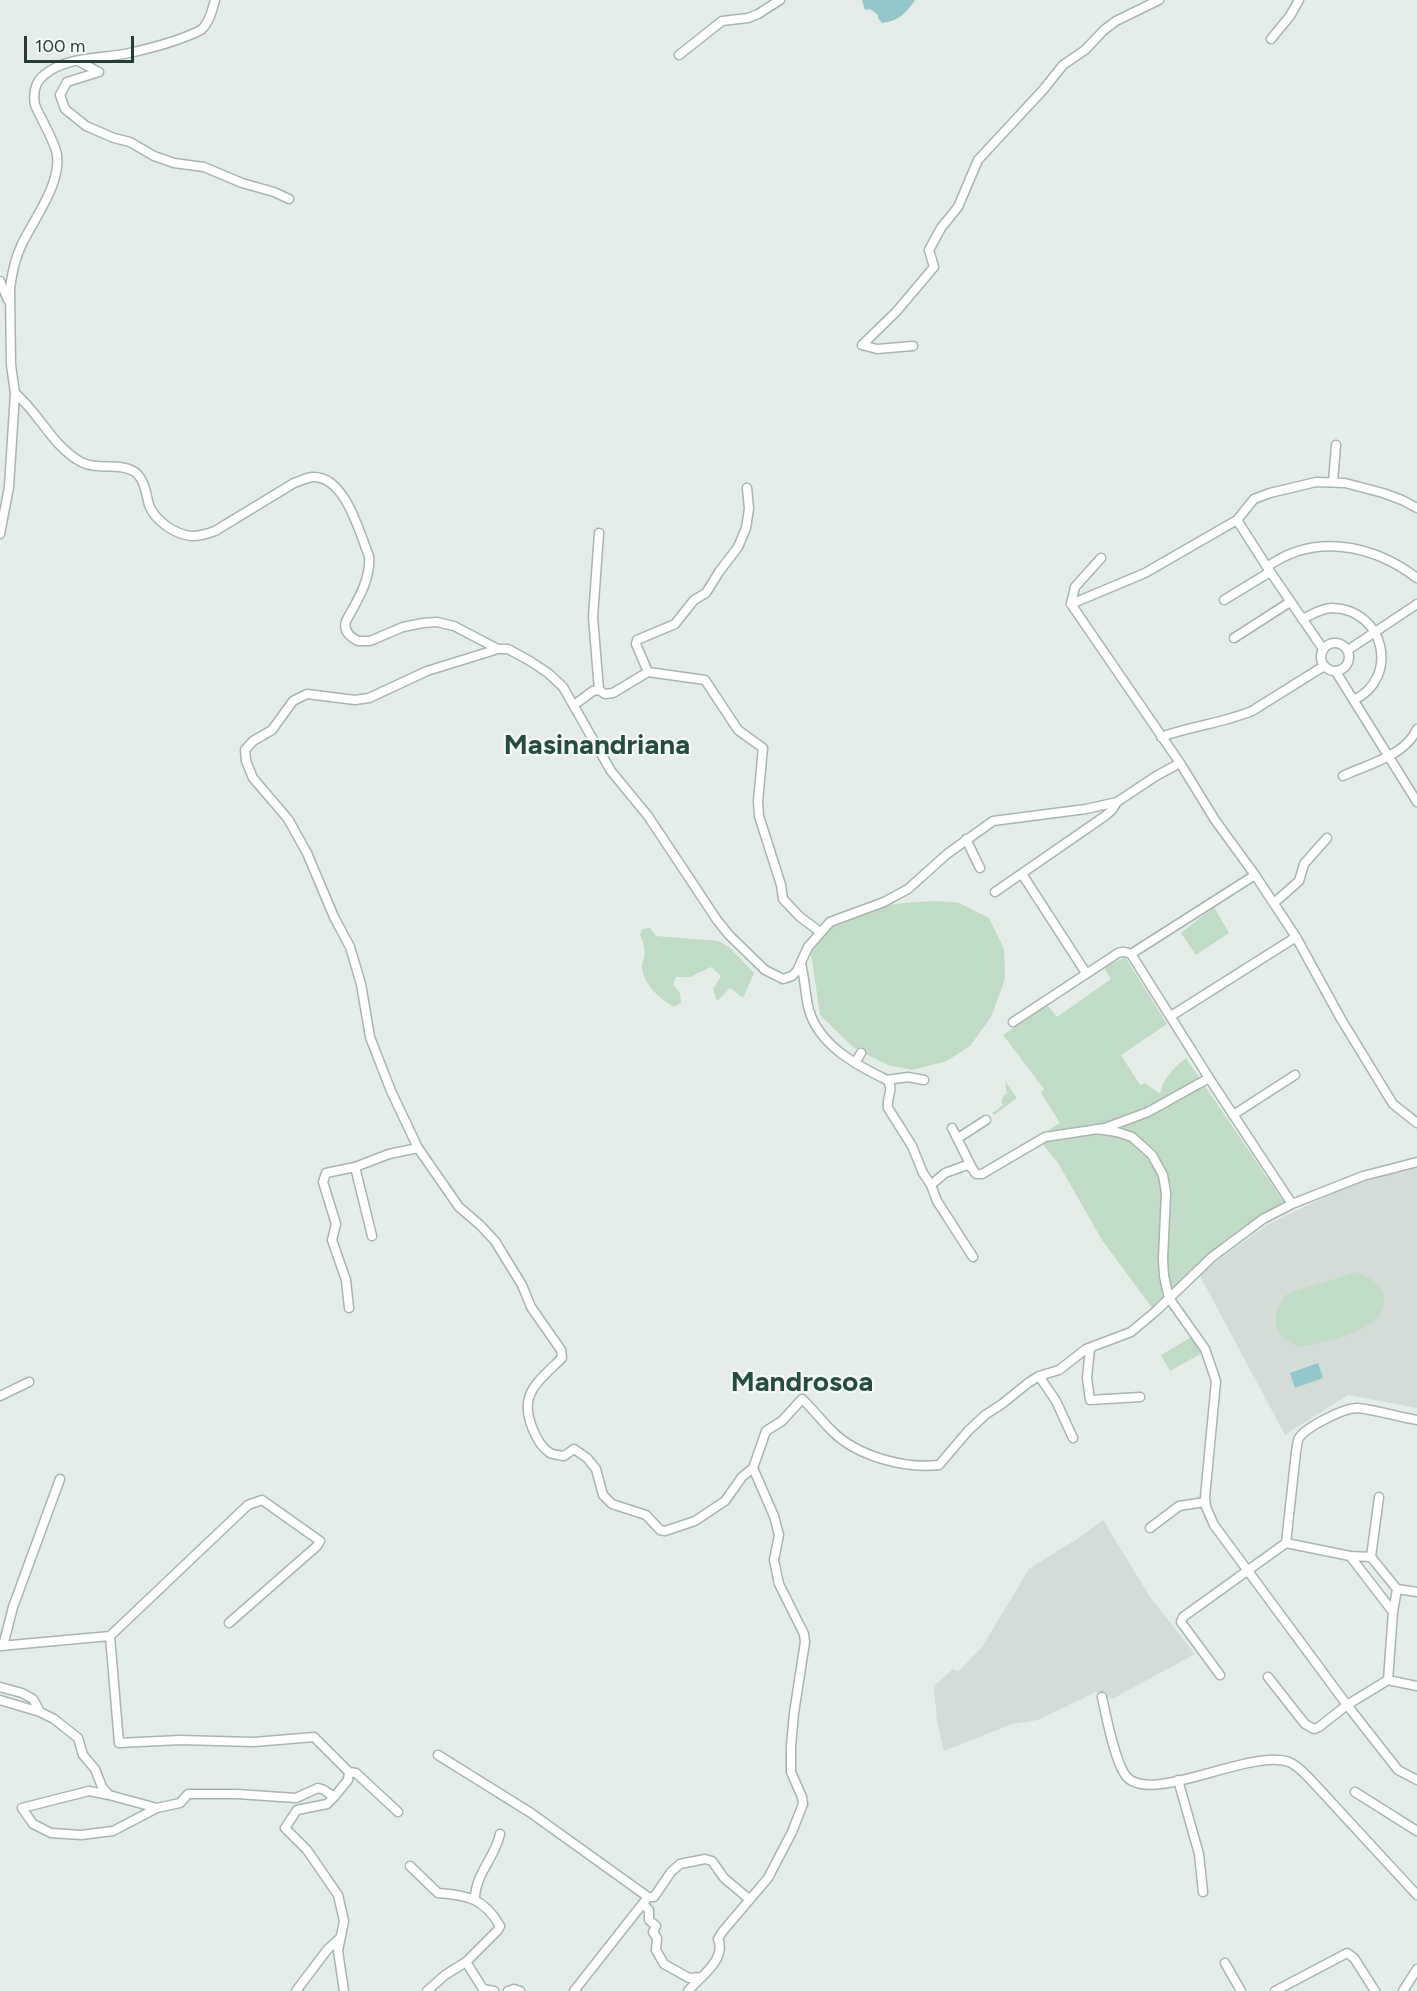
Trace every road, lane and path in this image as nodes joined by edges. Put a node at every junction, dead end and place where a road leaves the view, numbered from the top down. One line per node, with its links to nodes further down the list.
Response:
1 (214, 0): 7 (street)
2 (780, 0): 6 (street)
3 (1159, 0): 11 (street)
4 (1299, 0): 5 (street)
5 (1271, 39)
6 (679, 55)
7 (78, 61): 8 (street); 10 (street)
8 (289, 200)
9 (0, 281): 10 (street)
10 (10, 306): 12 (street)
11 (913, 346)
12 (15, 393): 19 (street); 30 (street)
13 (1336, 445): 14 (street)
14 (1333, 482): 16 (street); 17 (street)
15 (747, 488): 34 (street)
16 (1417, 508)
17 (1237, 519): 21 (street); 25 (street)
18 (599, 533): 36 (street)
19 (0, 534)
20 (1101, 558): 25 (street)
21 (1268, 569): 22 (street); 23 (street); 24 (street)
22 (1417, 578)
23 (1224, 600)
24 (1290, 602): 27 (street); 29 (street)
25 (1071, 604): 40 (street)
26 (1417, 604): 28 (street)
27 (1302, 619): 28 (street); 31 (street)
28 (1375, 631): 32 (street); 37 (street)
29 (1234, 638)
30 (498, 649): 38 (street); 72 (street)
31 (1323, 649): 32 (street); 33 (street)
32 (1348, 650): 35 (street)
33 (1324, 666): 35 (street); 40 (street)
34 (648, 672): 36 (street); 53 (street)
35 (1336, 672): 37 (street)
36 (599, 690): 38 (street)
37 (1354, 700): 41 (street)
38 (574, 705): 56 (street)
39 (1417, 729): 41 (street)
40 (1161, 737): 42 (street)
41 (1389, 756): 43 (street); 45 (street)
42 (1180, 763): 44 (street); 50 (street)
43 (1343, 777)
44 (1117, 802): 47 (street); 49 (street)
45 (1417, 802)
46 (1326, 838): 52 (street)
47 (966, 839): 48 (street); 53 (street)
48 (980, 868)
49 (1022, 874): 51 (street); 57 (street)
50 (1255, 875): 52 (street); 55 (street)
51 (994, 892)
52 (1274, 903): 54 (street)
53 (820, 932): 56 (street)
54 (1296, 937): 58 (street); 68 (street)
55 (1131, 954): 57 (street); 58 (street)
56 (801, 963): 61 (street)
57 (1086, 973): 59 (street)
58 (1171, 1016): 63 (street)
59 (1012, 1022)
60 (861, 1053): 61 (street)
61 (855, 1063): 64 (street)
62 (1295, 1075): 66 (street)
63 (1209, 1078): 66 (street); 70 (street)
64 (887, 1080): 65 (street); 76 (street)
65 (924, 1080)
66 (1233, 1115): 77 (street)
67 (987, 1120): 71 (street)
68 (1417, 1123)
69 (952, 1128): 71 (street)
70 (1096, 1129): 75 (street); 80 (street)
71 (958, 1138): 75 (street)
72 (418, 1148): 74 (street); 89 (street)
73 (1417, 1162): 77 (street)
74 (355, 1167): 78 (street); 81 (street)
75 (972, 1168): 76 (street)
76 (932, 1185): 79 (street)
77 (1292, 1204): 80 (street)
78 (372, 1236)
79 (973, 1257)
80 (1170, 1298): 82 (street); 92 (street)
81 (349, 1308)
82 (1090, 1348): 83 (street); 86 (street)
83 (1039, 1376): 88 (street); 89 (street)
84 (29, 1382): 85 (street)
85 (0, 1396)
86 (1140, 1397)
87 (1417, 1420): 94 (street)
88 (1073, 1438)
89 (753, 1468): 128 (street)
90 (60, 1479): 103 (street)
91 (1379, 1497): 96 (street)
92 (1205, 1502): 93 (street); 97 (street)
93 (1150, 1528)
94 (1286, 1543): 95 (street); 97 (street)
95 (1350, 1556): 96 (street); 100 (street)
96 (1371, 1557): 98 (street)
97 (1247, 1569): 104 (street); 111 (street)
98 (1397, 1589): 99 (street); 100 (street)
99 (1417, 1592)
100 (1393, 1612): 106 (street)
101 (230, 1623): 102 (street)
102 (110, 1636): 103 (street); 114 (street)
103 (1, 1646)
104 (1220, 1675)
105 (1268, 1677): 111 (street)
106 (1388, 1680): 107 (street); 111 (street)
107 (1417, 1686)
108 (0, 1687): 112 (street)
109 (1102, 1697): 115 (street)
110 (0, 1700): 112 (street)
111 (1347, 1705): 116 (street)
112 (40, 1712): 118 (street)
113 (438, 1755): 129 (street)
114 (349, 1772): 119 (street); 121 (street)
115 (1178, 1780): 125 (street); 126 (street)
116 (1417, 1780)
117 (1354, 1792): 122 (street)
118 (109, 1795): 120 (street); 120 (street)
119 (334, 1797): 120 (street); 130 (street)
120 (157, 1808)
121 (399, 1812)
122 (1417, 1831)
123 (500, 1834): 127 (street)
124 (410, 1866): 127 (street)
125 (1203, 1892)
126 (1417, 1895)
127 (475, 1899): 131 (street)
128 (748, 1899): 129 (street); 134 (street)
129 (645, 1901): 134 (street); 141 (street)
130 (340, 1937): 135 (street); 136 (street)
131 (466, 1962): 137 (street); 138 (street)
132 (1225, 1963): 143 (street)
133 (1417, 1969): 146 (street)
134 (701, 1976): 142 (street)
135 (296, 1991)
136 (344, 1991)
137 (427, 1991)
138 (494, 1991)
139 (508, 1991): 140 (street)
140 (520, 1991)
141 (574, 1991)
142 (688, 1991)
143 (1241, 1991)
144 (1275, 1991): 145 (street)
145 (1375, 1991)
146 (1403, 1991)

